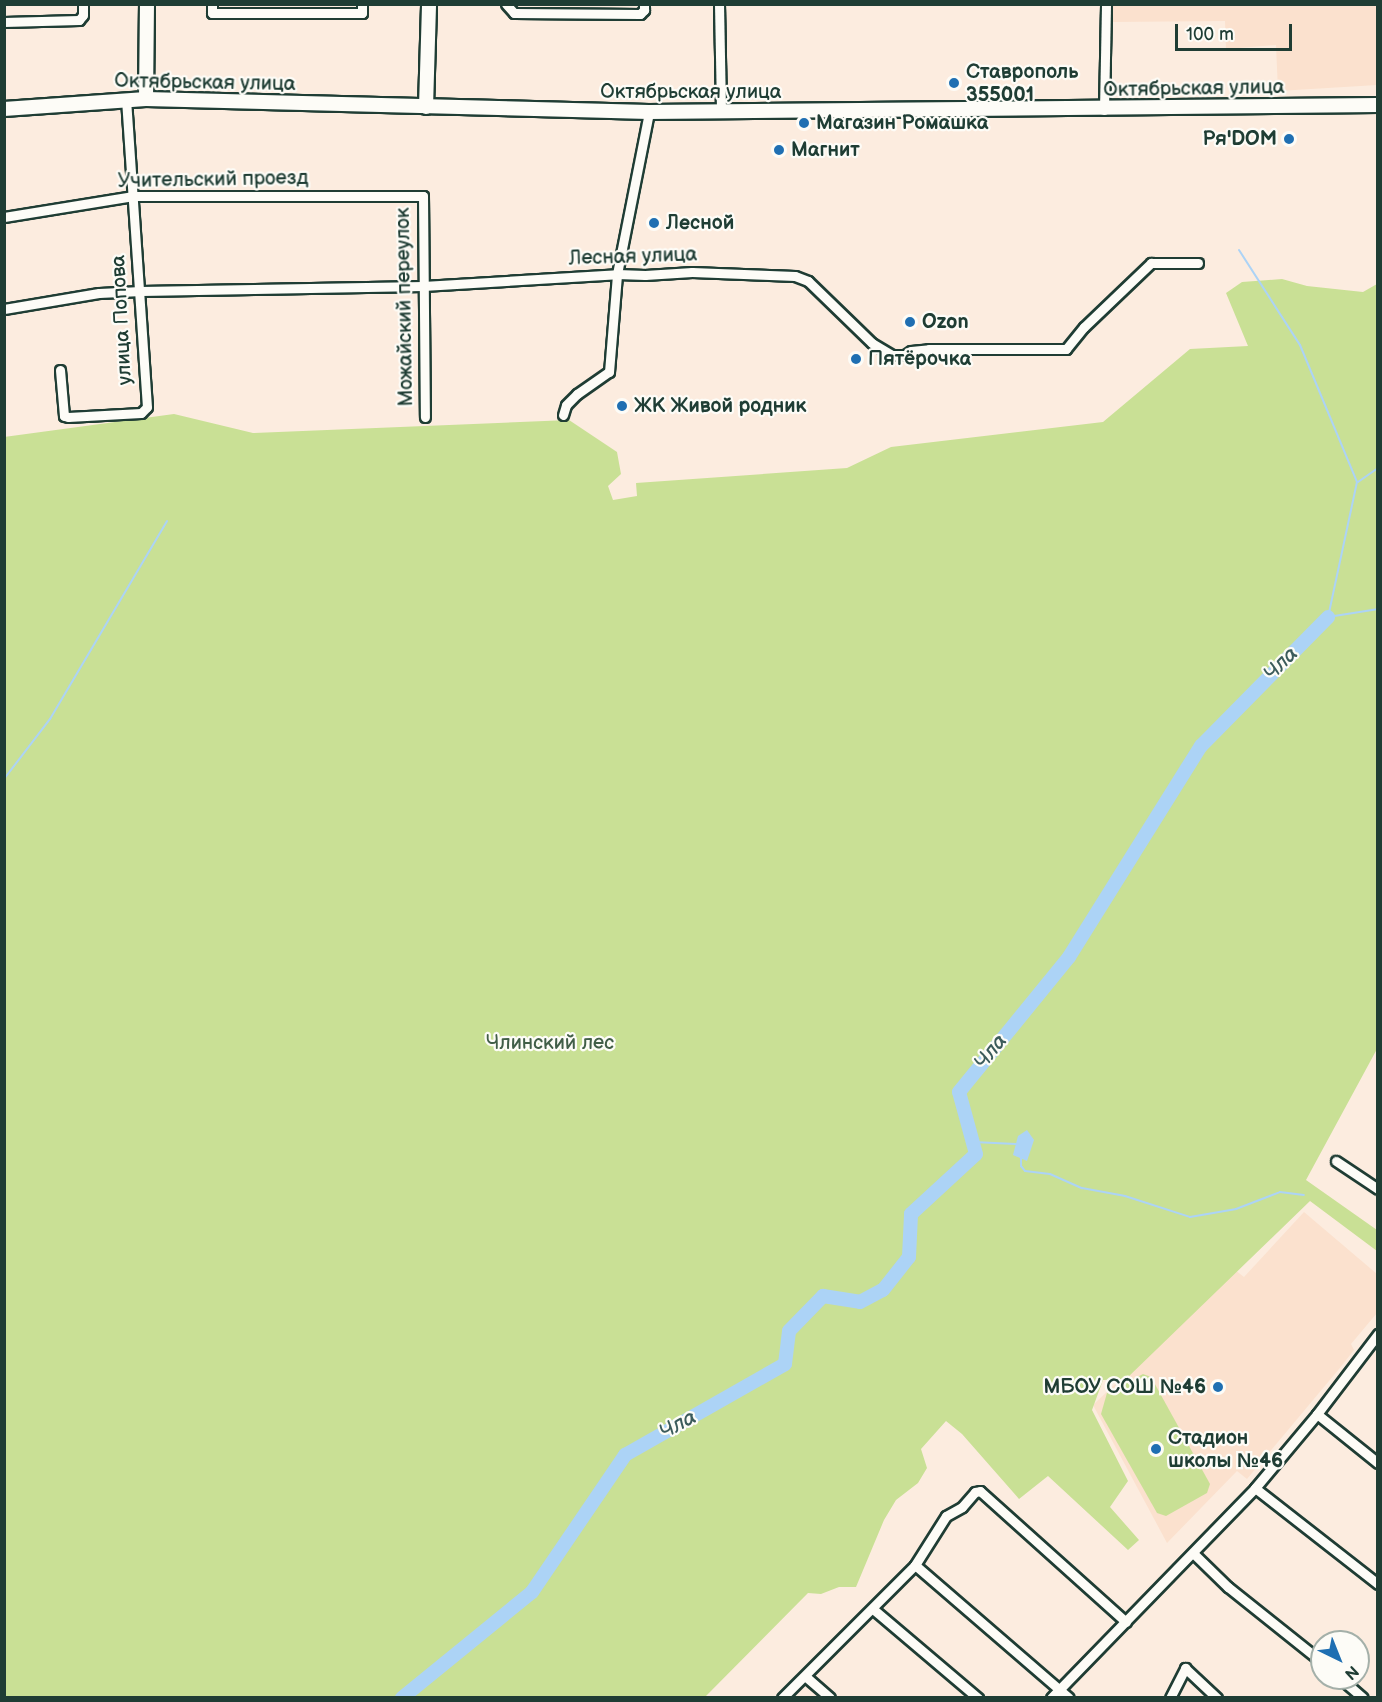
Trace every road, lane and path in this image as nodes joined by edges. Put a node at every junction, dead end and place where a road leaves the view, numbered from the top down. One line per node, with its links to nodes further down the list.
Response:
1 (83, 4): 10 (street)
2 (147, 4): 11 (main road)
3 (212, 4): 4 (street)
4 (362, 4)
5 (429, 4): 14 (main road)
6 (506, 4): 7 (street)
7 (644, 4)
8 (719, 4): 18 (street)
9 (1106, 4): 16 (street)
10 (4, 22)
11 (146, 99): 12 (main road, Октябрьская улица); 14 (main road, Октябрьская улица)
12 (126, 100): 15 (main road, Октябрьская улица); 19 (street, улица Попова)
13 (1377, 105): 16 (main road, Октябрьская улица)
14 (426, 107): 17 (main road, Октябрьская улица)
15 (4, 109)
16 (1104, 110): 18 (main road, Октябрьская улица)
17 (649, 112): 18 (main road, Октябрьская улица); 23 (street)
18 (721, 112)
19 (133, 196): 20 (street, Учительский проезд); 21 (street, Учительский проезд); 25 (street, улица Попова)
20 (423, 196): 24 (street, Можайский переулок)
21 (4, 217)
22 (1198, 262): 23 (street, Лесная улица)
23 (617, 274): 24 (street, Лесная улица); 28 (street)
24 (423, 286): 25 (street, Лесная улица); 29 (street, Можайский переулок)
25 (141, 291): 26 (street, Лесная улица); 27 (street, улица Попова)
26 (4, 309)
27 (60, 370)
28 (563, 415)
29 (425, 417)
30 (1336, 1161): 31 (street)
31 (1377, 1188)
32 (1377, 1334): 33 (street)
33 (1317, 1414): 34 (street); 35 (street)
34 (1377, 1463)
35 (1256, 1488): 36 (street); 38 (street)
36 (1193, 1553): 40 (street); 41 (street)
37 (915, 1565): 39 (street); 40 (street); 43 (street)
38 (1377, 1584)
39 (873, 1609): 42 (street); 46 (street)
40 (1126, 1622): 43 (street)
41 (1310, 1652)
42 (805, 1676): 44 (street); 45 (street)
43 (1058, 1688): 47 (street); 48 (street)
44 (782, 1698)
45 (830, 1698)
46 (978, 1698)
47 (1051, 1698)
48 (1069, 1698)
49 (1170, 1698): 50 (street)
50 (1216, 1698)

